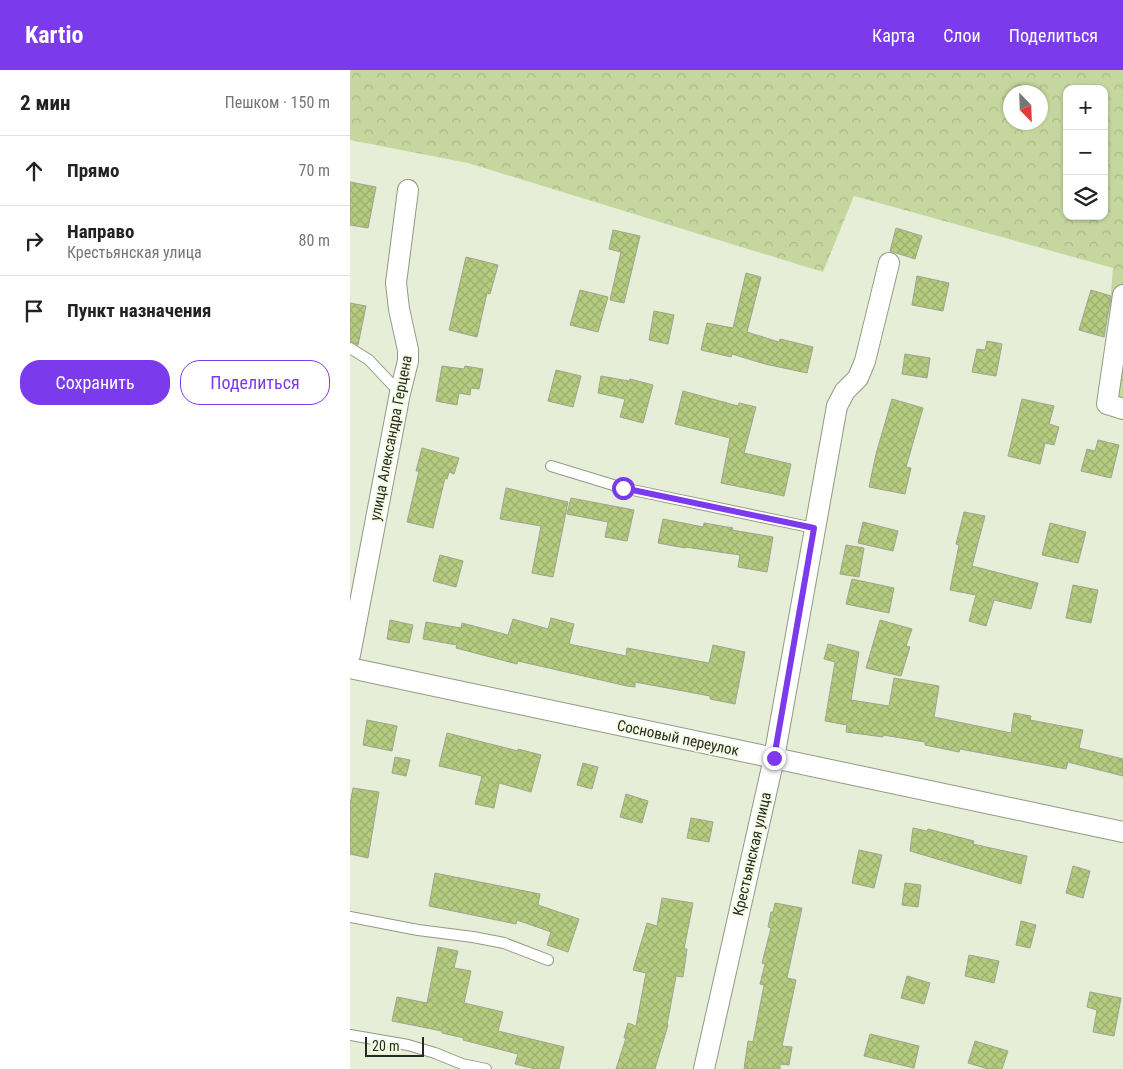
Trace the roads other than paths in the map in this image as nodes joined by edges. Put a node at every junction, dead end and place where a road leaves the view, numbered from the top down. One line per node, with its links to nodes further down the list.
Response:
1 (408, 190): 5 (street, улица Александра Герцена)
2 (889, 263): 8 (street, Крестьянская улица)
3 (1123, 295): 6 (street)
4 (350, 348): 5 (lane)
5 (400, 393): 9 (street, улица Александра Герцена)
6 (1123, 409)
7 (551, 466): 8 (lane)
8 (814, 528): 11 (street, Крестьянская улица)
9 (350, 655)
10 (350, 668): 11 (street, Сосновый переулок)
11 (774, 758): 12 (street, Сосновый переулок); 17 (street, Крестьянская улица)
12 (1123, 832)
13 (350, 917): 14 (lane)
14 (548, 960)
15 (350, 1035): 16 (lane)
16 (486, 1069)
17 (704, 1069)

